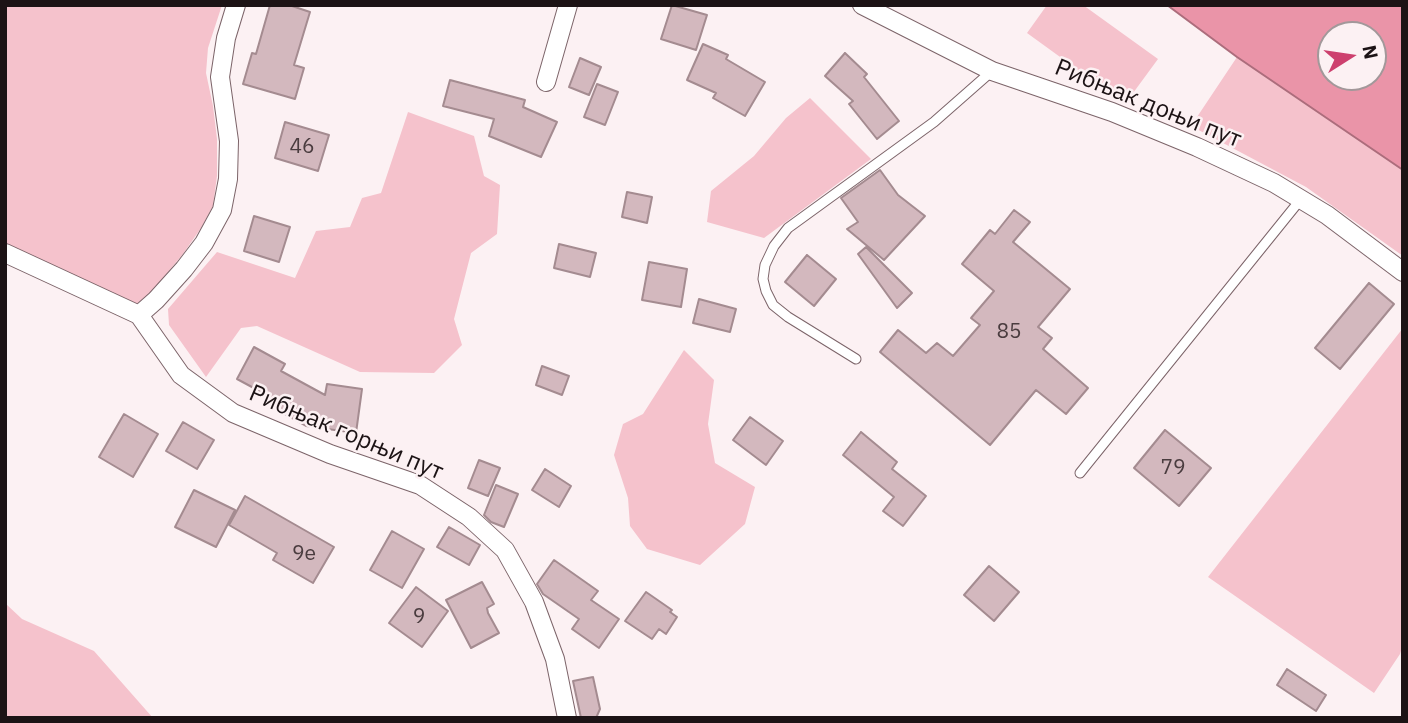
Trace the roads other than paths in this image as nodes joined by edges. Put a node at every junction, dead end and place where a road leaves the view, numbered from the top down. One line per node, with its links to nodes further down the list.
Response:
1 (236, 5): 9 (street)
2 (568, 5): 5 (street)
3 (862, 5): 4 (street, Рибњак доњи пут)
4 (992, 71): 6 (street, Рибњак доњи пут); 10 (lane)
5 (546, 82)
6 (1301, 199): 8 (street, Рибњак доњи пут); 11 (lane)
7 (5, 253): 9 (street)
8 (1403, 272)
9 (139, 315): 12 (street, Рибњак горњи пут)
10 (856, 359)
11 (1080, 473)
12 (568, 718)

